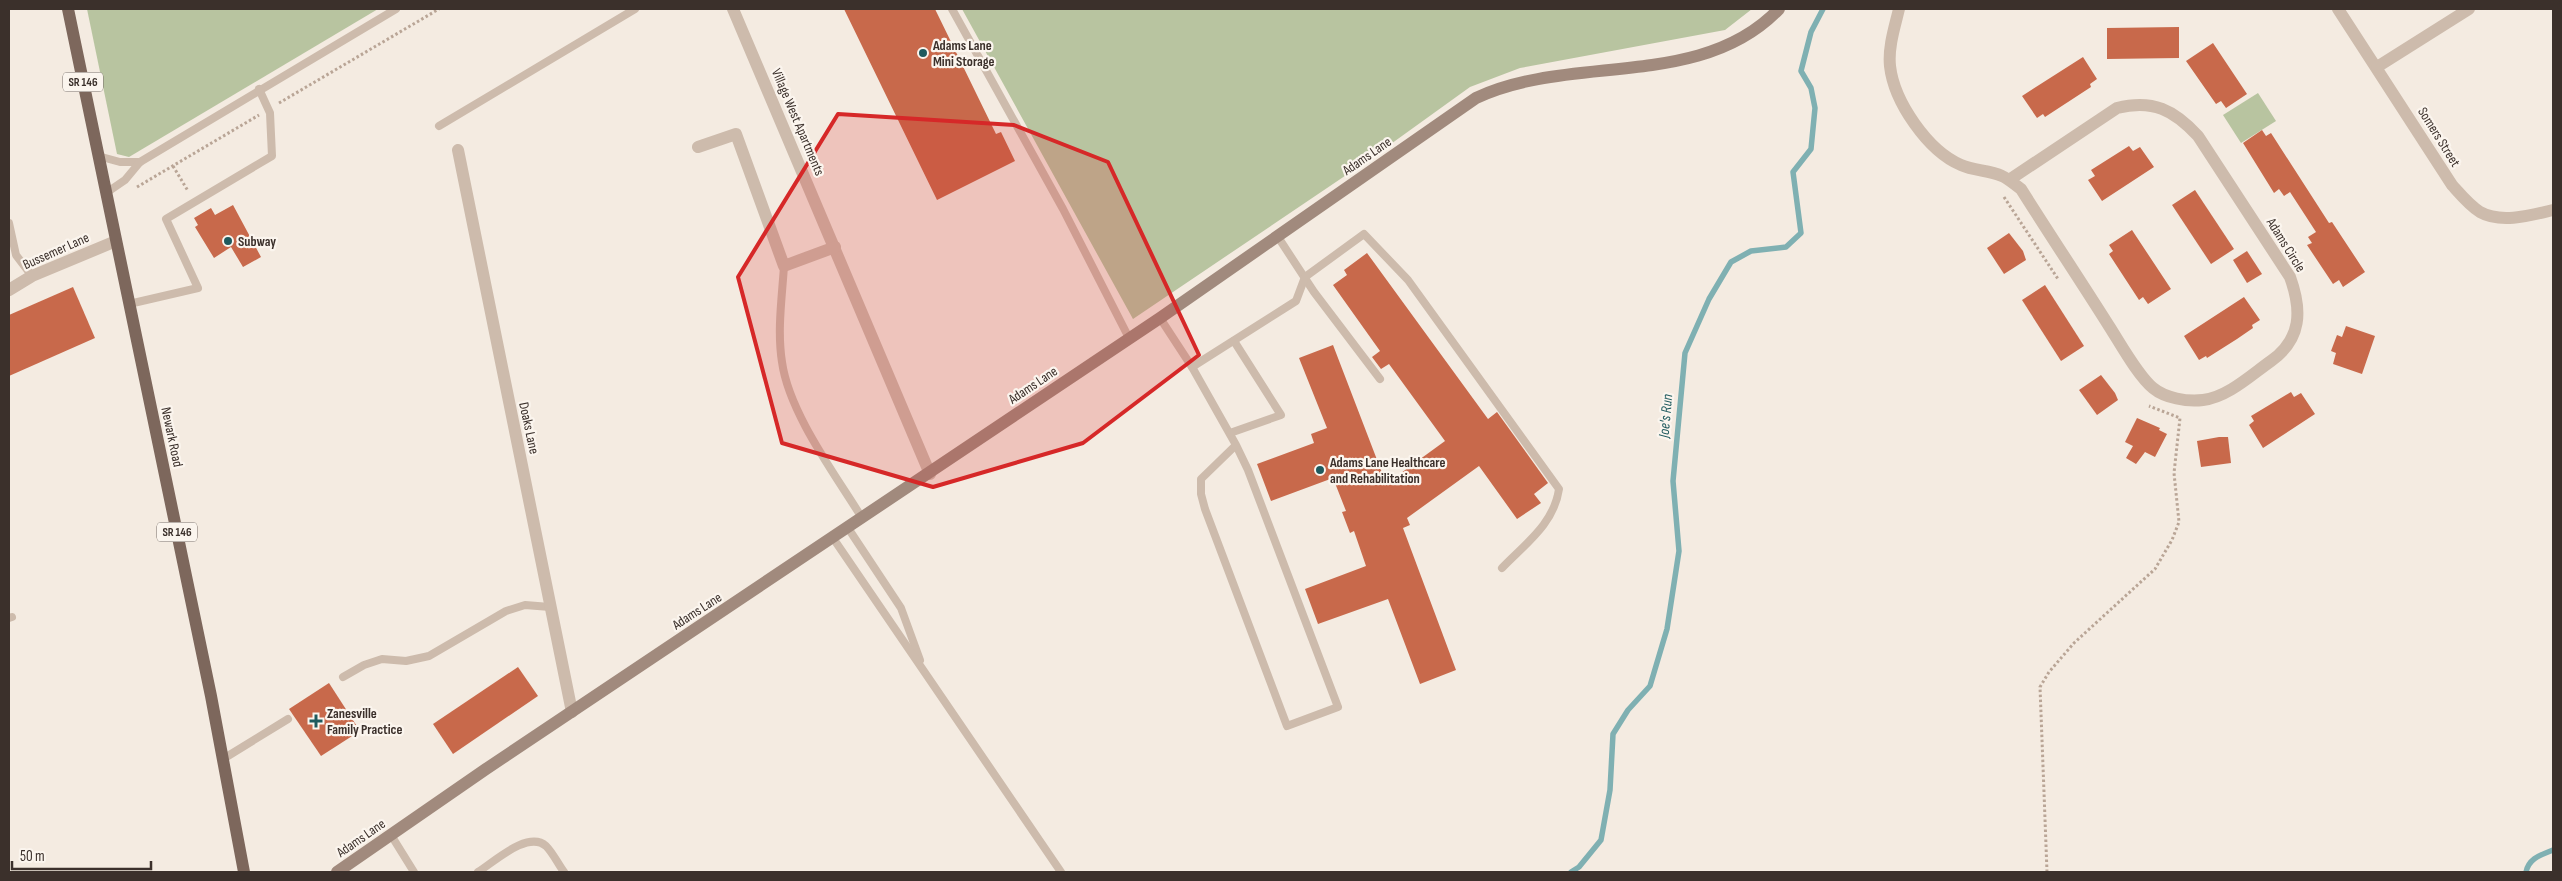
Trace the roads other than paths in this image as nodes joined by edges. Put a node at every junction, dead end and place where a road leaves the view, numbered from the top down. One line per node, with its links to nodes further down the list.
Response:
1 (68, 9): 15 (main road, Newark Road / SR 146)
2 (396, 9): 11 (lane)
3 (635, 9): 12 (lane)
4 (733, 9): 23 (street, Village West Apartments)
5 (952, 9): 31 (lane)
6 (1779, 9): 21 (street, Adams Lane)
7 (1899, 9): 17 (street, Adams Circle)
8 (2338, 9): 10 (street, Somers Street)
9 (2469, 9): 10 (street)
10 (2377, 67): 19 (street, Somers Street)
11 (259, 89): 16 (lane); 29 (lane)
12 (439, 126)
13 (698, 147): 25 (street)
14 (458, 150): 42 (street, Doaks Lane)
15 (98, 156): 16 (lane); 18 (main road, Newark Road / SR 146)
16 (140, 162): 18 (lane)
17 (2009, 180): 17 (street, Adams Circle)
18 (106, 193): 22 (main road, Newark Road / SR 146)
19 (2553, 210)
20 (9, 223): 24 (lane)
21 (1278, 237): 27 (lane); 30 (street, Adams Lane)
22 (116, 241): 26 (street, Bussemer Lane); 29 (main road, Newark Road / SR 146)
23 (835, 247): 25 (street); 37 (street, Village West Apartments)
24 (12, 256): 26 (lane)
25 (784, 266): 38 (lane)
26 (32, 276): 28 (street, Bussemer Lane)
27 (1305, 277): 32 (lane); 34 (lane); 41 (lane)
28 (9, 290)
29 (129, 304): 47 (main road, Newark Road / SR 146)
30 (1160, 318): 31 (street, Adams Lane); 33 (lane)
31 (1129, 338): 37 (street, Adams Lane)
32 (1234, 341): 33 (lane); 35 (lane)
33 (1192, 367): 35 (lane)
34 (1380, 380)
35 (1230, 433): 36 (lane)
36 (1236, 445): 36 (lane)
37 (930, 474): 38 (street, Adams Lane)
38 (862, 518): 39 (street, Adams Lane)
39 (848, 528): 40 (street, Adams Lane); 43 (lane)
40 (833, 538): 43 (lane); 45 (street, Adams Lane)
41 (1502, 568)
42 (550, 607): 44 (lane); 45 (street, Doaks Lane)
43 (923, 670): 54 (lane)
44 (343, 677)
45 (572, 712): 48 (street, Adams Lane)
46 (288, 718): 47 (lane)
47 (223, 758): 49 (main road, Newark Road / SR 146)
48 (390, 835): 50 (street, Adams Lane); 51 (lane)
49 (244, 872)
50 (337, 872)
51 (414, 872)
52 (478, 872): 53 (lane)
53 (564, 872)
54 (1061, 872)

